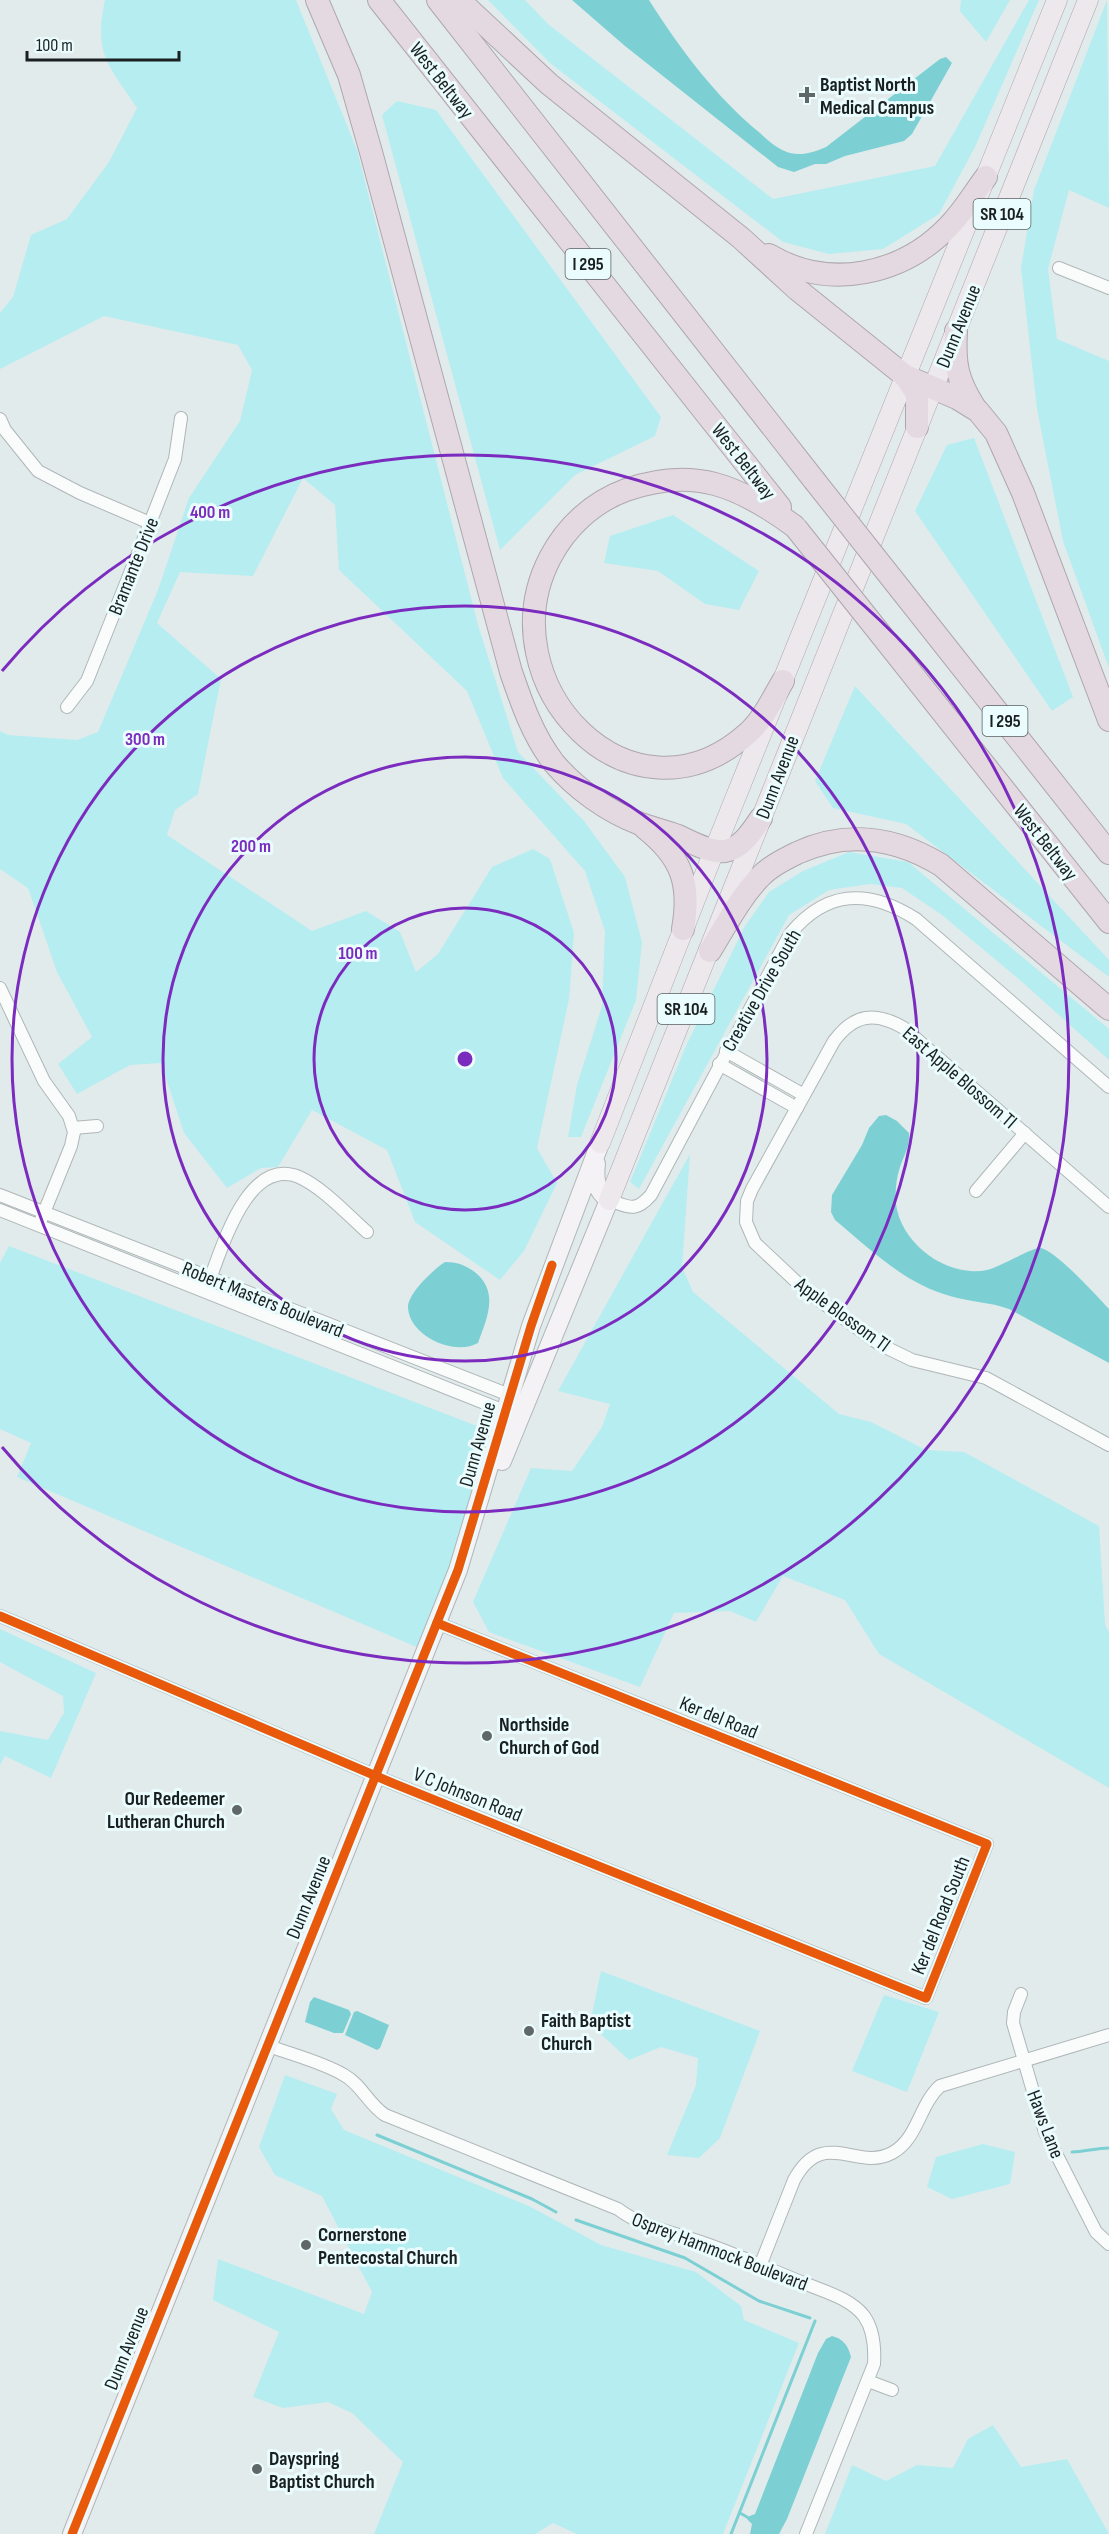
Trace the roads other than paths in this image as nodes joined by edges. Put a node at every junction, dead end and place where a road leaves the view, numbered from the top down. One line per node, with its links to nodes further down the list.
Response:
1 (317, 0): 24 (highway)
2 (379, 0): 19 (highway, West Beltway / I 295)
3 (438, 0): 26 (highway, I 295, bridge)
4 (459, 0): 8 (highway)
5 (1057, 0): 7 (main road, Dunn Avenue / SR 104)
6 (1088, 0): 11 (main road, Dunn Avenue / SR 104)
7 (986, 177): 8 (highway); 12 (main road, Dunn Avenue / SR 104)
8 (741, 238): 12 (highway)
9 (1059, 268): 10 (street)
10 (1109, 288)
11 (956, 331): 13 (main road, Dunn Avenue / SR 104); 14 (highway)
12 (905, 376): 13 (highway); 17 (highway); 20 (main road, Dunn Avenue / SR 104)
13 (933, 388): 14 (highway); 17 (main road, Dunn Avenue / SR 104)
14 (978, 411): 22 (highway)
15 (182, 418): 18 (street, Bramante Drive)
16 (1, 426): 18 (street)
17 (916, 428): 23 (main road, Dunn Avenue / SR 104)
18 (150, 523): 21 (street, Bramante Drive)
19 (795, 527): 20 (highway); 27 (highway, West Beltway / I 295, bridge)
20 (783, 681): 25 (main road, Dunn Avenue / SR 104)
21 (67, 707)
22 (1109, 720)
23 (761, 818): 25 (highway); 29 (main road, Dunn Avenue / SR 104)
24 (639, 824): 25 (highway); 28 (highway)
25 (714, 851): 28 (main road, Dunn Avenue / SR 104)
26 (1109, 853)
27 (1109, 922)
28 (683, 929): 40 (main road, Dunn Avenue / SR 104)
29 (710, 951): 31 (highway); 44 (main road, Dunn Avenue / SR 104)
30 (0, 988): 38 (street)
31 (1109, 1009)
32 (726, 1050): 33 (street, Creative Drive South); 34 (street, Creative Drive South); 35 (street)
33 (718, 1065): 36 (street); 44 (street, Creative Drive South)
34 (1109, 1087)
35 (804, 1095): 36 (street, East Apple Blossom Tl); 39 (street, East Apple Blossom Tl)
36 (797, 1108): 54 (street, Apple Blossom Tl)
37 (98, 1126): 38 (street)
38 (73, 1128): 47 (street)
39 (1025, 1133): 42 (street); 45 (street, East Apple Blossom Tl)
40 (600, 1143): 41 (main road, Dunn Avenue / SR 104); 44 (main road)
41 (583, 1186): 50 (main road); 53 (main road, Dunn Avenue / SR 104)
42 (976, 1191)
43 (0, 1196): 47 (street, Robert Masters Boulevard)
44 (609, 1200): 50 (main road, Dunn Avenue / SR 104)
45 (1109, 1207)
46 (0, 1210): 48 (street, Robert Masters Boulevard)
47 (44, 1213): 48 (street); 51 (street, Robert Masters Boulevard)
48 (39, 1226): 52 (street, Robert Masters Boulevard)
49 (367, 1232): 51 (street)
50 (595, 1233): 53 (main road, Dunn Avenue / SR 104)
51 (210, 1279): 52 (street); 53 (street, Robert Masters Boulevard)
52 (205, 1292): 53 (street, Robert Masters Boulevard)
53 (516, 1406): 56 (main road, Dunn Avenue / SR 104)
54 (1109, 1445)
55 (0, 1616): 57 (street, V C Johnson Road)
56 (437, 1623): 57 (main road, Dunn Avenue / SR 104); 58 (street, Ker del Road)
57 (376, 1776): 60 (street, V C Johnson Road); 62 (main road, Dunn Avenue / SR 104)
58 (987, 1845): 60 (street, Ker del Road South)
59 (1021, 1994): 63 (street, Haws Lane)
60 (926, 1998)
61 (1109, 2035): 63 (street)
62 (269, 2046): 65 (street, Osprey Hammock Boulevard); 68 (main road, Dunn Avenue / SR 104)
63 (1024, 2061): 64 (street, Haws Lane); 65 (street)
64 (1109, 2244)
65 (760, 2266): 66 (street, Osprey Hammock Boulevard)
66 (868, 2381): 67 (street); 69 (street, Osprey Hammock Boulevard)
67 (892, 2390)
68 (72, 2534)
69 (806, 2534)

